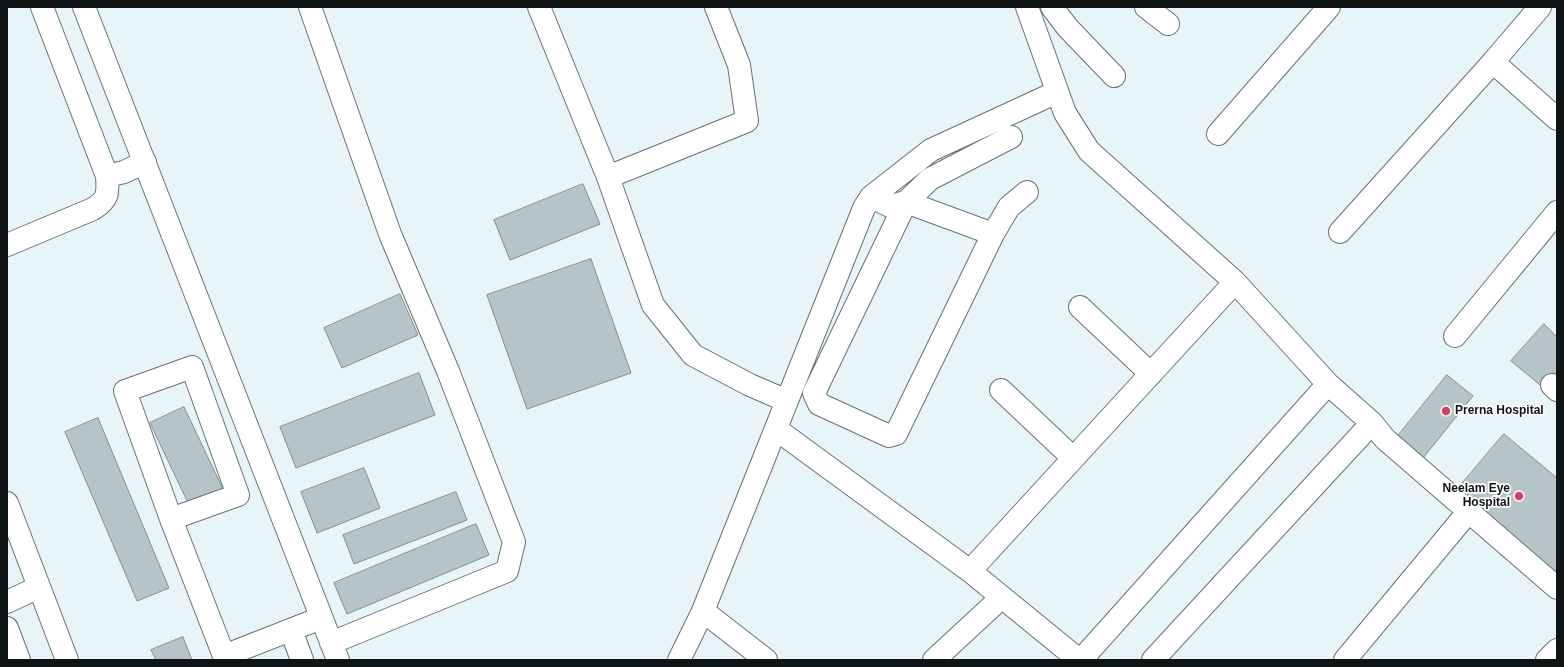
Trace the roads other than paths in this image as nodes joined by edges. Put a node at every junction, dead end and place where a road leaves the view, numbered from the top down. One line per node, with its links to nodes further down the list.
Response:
1 (42, 7): 19 (street)
2 (84, 7): 18 (street)
3 (310, 7): 51 (street)
4 (538, 7): 20 (street)
5 (716, 7): 20 (street)
6 (1027, 7): 14 (street)
7 (1052, 7): 13 (street)
8 (1146, 7): 11 (street)
9 (1329, 7): 16 (street)
10 (1540, 7): 12 (street)
11 (1168, 24)
12 (1493, 62): 15 (street); 25 (street)
13 (1114, 76)
14 (1056, 92): 22 (street); 28 (street)
15 (1557, 119)
16 (1218, 134)
17 (1010, 137): 23 (street)
18 (145, 162): 19 (street); 47 (street)
19 (107, 176): 27 (street)
20 (608, 177): 34 (street)
21 (1027, 192): 26 (street)
22 (871, 197): 23 (street); 34 (street)
23 (906, 202): 26 (street); 26 (street)
24 (1557, 212): 30 (street)
25 (1340, 232)
26 (993, 234)
27 (7, 245)
28 (1235, 282): 31 (street); 32 (street)
29 (1080, 307): 31 (street)
30 (1455, 336)
31 (1151, 374): 37 (street)
32 (1328, 384): 35 (street); 59 (street)
33 (1001, 390): 37 (street)
34 (787, 401): 36 (street)
35 (1372, 422): 39 (street); 60 (street)
36 (776, 429): 41 (street); 46 (street)
37 (1073, 458): 41 (street)
38 (7, 503): 42 (street)
39 (1469, 511): 43 (street); 61 (street)
40 (171, 519): 40 (street); 52 (street)
41 (970, 571): 44 (street)
42 (39, 587): 45 (street); 54 (street)
43 (1557, 588)
44 (1002, 597): 58 (street); 59 (street)
45 (7, 602)
46 (702, 610): 56 (street); 57 (street)
47 (321, 618): 49 (street); 51 (street)
48 (7, 628): 53 (street)
49 (292, 630): 52 (street); 55 (street)
50 (1557, 650): 62 (street)
51 (334, 652)
52 (225, 658)
53 (19, 660)
54 (67, 660)
55 (302, 660)
56 (679, 660)
57 (766, 660)
58 (934, 660)
59 (1080, 660)
60 (1153, 660)
61 (1344, 660)
62 (1548, 660)

